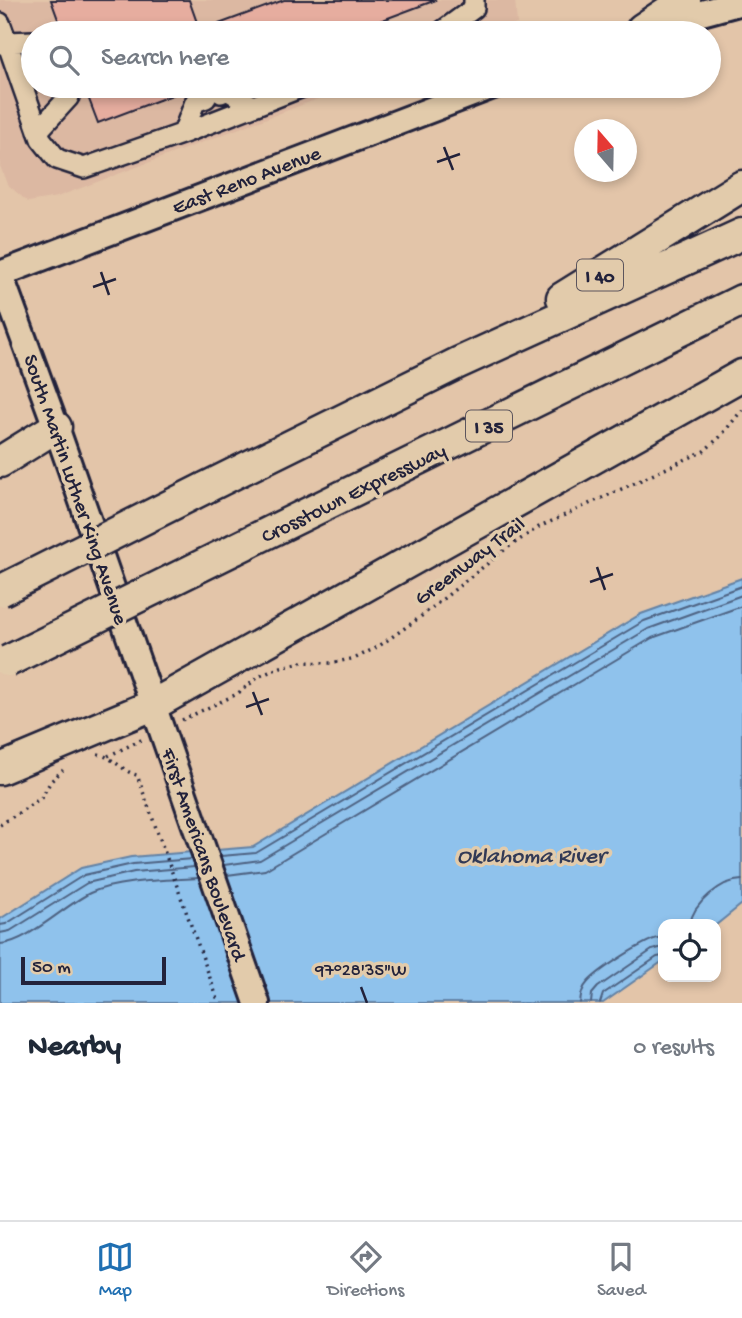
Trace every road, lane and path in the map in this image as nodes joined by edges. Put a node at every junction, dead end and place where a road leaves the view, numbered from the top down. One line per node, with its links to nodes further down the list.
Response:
1 (474, 0): 4 (lane)
2 (685, 0): 5 (highway)
3 (742, 2): 6 (main road)
4 (456, 21)
5 (652, 21)
6 (673, 21)
7 (0, 23): 9 (lane)
8 (21, 42): 9 (lane)
9 (3, 43): 10 (lane)
10 (21, 88)
11 (25, 98): 18 (lane)
12 (68, 98): 18 (lane)
13 (205, 98): 19 (lane)
14 (240, 98): 17 (lane)
15 (274, 98): 17 (lane)
16 (462, 98): 22 (main road, East Reno Avenue)
17 (254, 106): 19 (lane)
18 (38, 131): 19 (lane)
19 (183, 134)
20 (742, 186): 24 (highway, I 40)
21 (742, 234): 24 (highway)
22 (0, 274): 27 (main road, South Martin Luther King Avenue)
23 (742, 300): 30 (highway, Crosstown Expressway / I 35, bridge)
24 (458, 363): 29 (highway, bridge)
25 (742, 375): 31 (highway)
26 (742, 411): 32 (path, Greenway Trail)
27 (56, 427): 28 (highway); 31 (main road, South Martin Luther King Avenue)
28 (0, 462)
29 (0, 591)
30 (4, 663)
31 (153, 705): 35 (highway); 38 (main road, First Americans Boulevard)
32 (205, 710)
33 (95, 753): 37 (path)
34 (71, 765): 36 (path)
35 (0, 769)
36 (0, 825)
37 (219, 1003)
38 (257, 1003)

